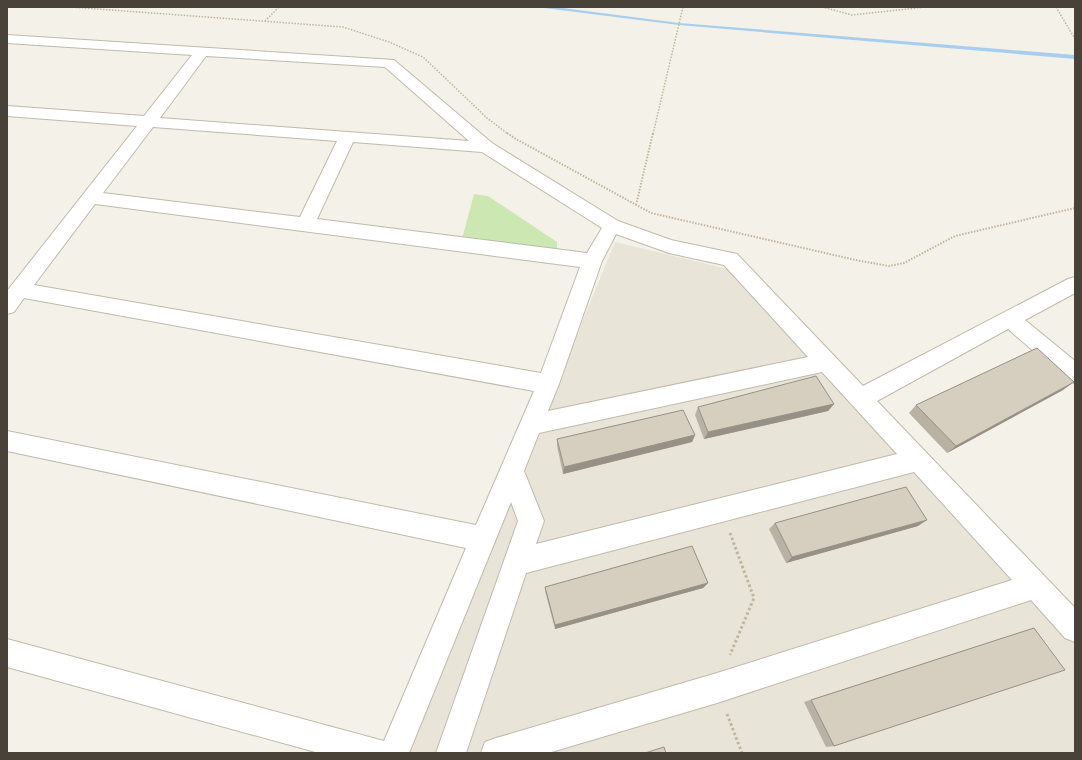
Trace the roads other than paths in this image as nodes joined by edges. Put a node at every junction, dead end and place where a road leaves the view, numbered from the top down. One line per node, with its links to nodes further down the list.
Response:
1 (7, 39): 2 (street)
2 (202, 52): 4 (street); 7 (street)
3 (13, 112): 4 (street); 5 (street)
4 (147, 122): 6 (street); 8 (street)
5 (7, 125)
6 (348, 136): 7 (street); 9 (street)
7 (486, 147): 10 (street)
8 (90, 197): 9 (street); 13 (street)
9 (305, 225): 11 (street)
10 (612, 226): 11 (street); 15 (street)
11 (592, 261): 17 (street)
12 (1075, 284): 14 (street)
13 (13, 298): 17 (street)
14 (1010, 319): 16 (street); 18 (street)
15 (827, 362): 18 (street); 19 (street)
16 (1075, 374)
17 (548, 384): 19 (street)
18 (861, 398): 21 (street)
19 (531, 425): 22 (street)
20 (7, 441): 23 (street)
21 (919, 460): 24 (street); 25 (street)
22 (512, 471): 23 (street); 24 (street)
23 (483, 539): 29 (street)
24 (516, 562): 30 (street)
25 (1034, 586): 26 (street); 31 (street)
26 (1075, 628)
27 (7, 653): 28 (street)
28 (375, 753)
29 (394, 753)
30 (451, 753)
31 (496, 753)

